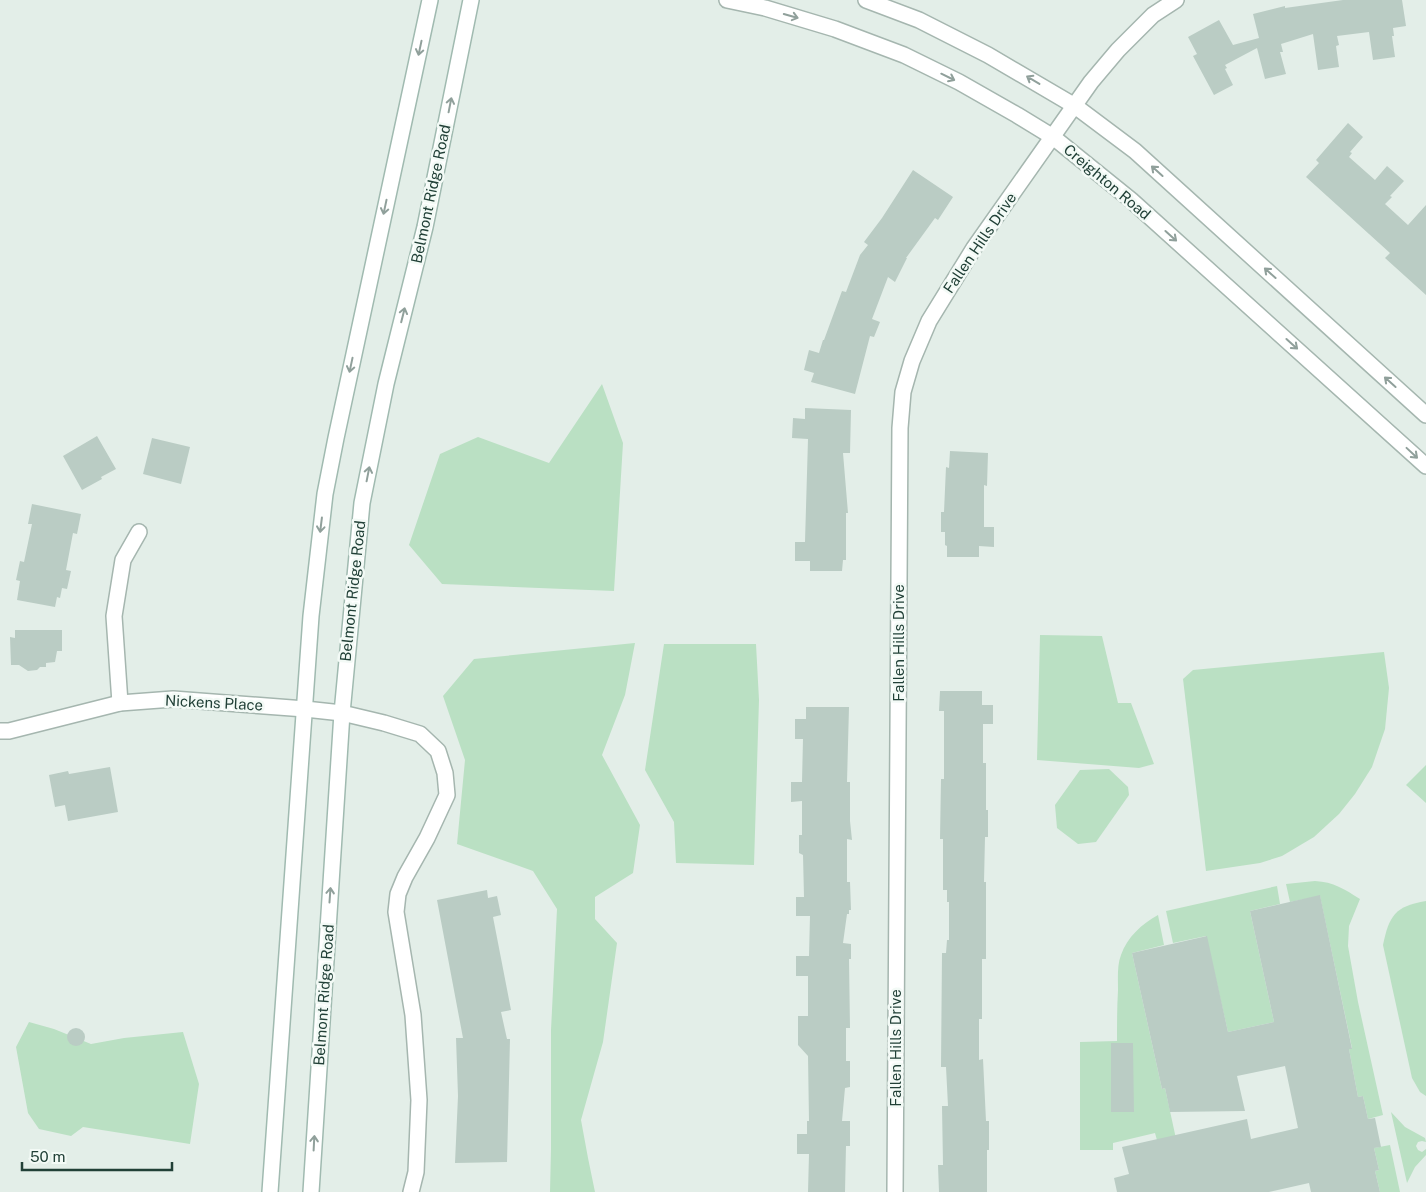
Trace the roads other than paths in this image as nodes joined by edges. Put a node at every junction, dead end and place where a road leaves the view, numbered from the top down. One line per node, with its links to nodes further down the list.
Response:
1 (430, 0): 12 (street, one-way to 12)
2 (471, 0): 13 (street, Belmont Ridge Road, one-way to 2)
3 (727, 0): 7 (street, Creighton Road, one-way to 7)
4 (866, 0): 6 (street, one-way to 4)
5 (1176, 0): 6 (street, Fallen Hills Drive)
6 (1075, 106): 7 (street, Fallen Hills Drive); 8 (street, one-way to 6)
7 (1053, 137): 9 (street, Creighton Road, one-way to 9); 18 (street, Fallen Hills Drive)
8 (1426, 415)
9 (1426, 466)
10 (139, 532): 11 (street)
11 (120, 703): 12 (street, Nickens Place); 14 (street, Nickens Place)
12 (305, 709): 13 (street, Nickens Place); 15 (street)
13 (342, 713): 16 (street, Belmont Ridge Road, one-way to 13); 17 (street, Nickens Place)
14 (0, 731)
15 (270, 1192)
16 (311, 1192)
17 (411, 1192)
18 (895, 1192)

